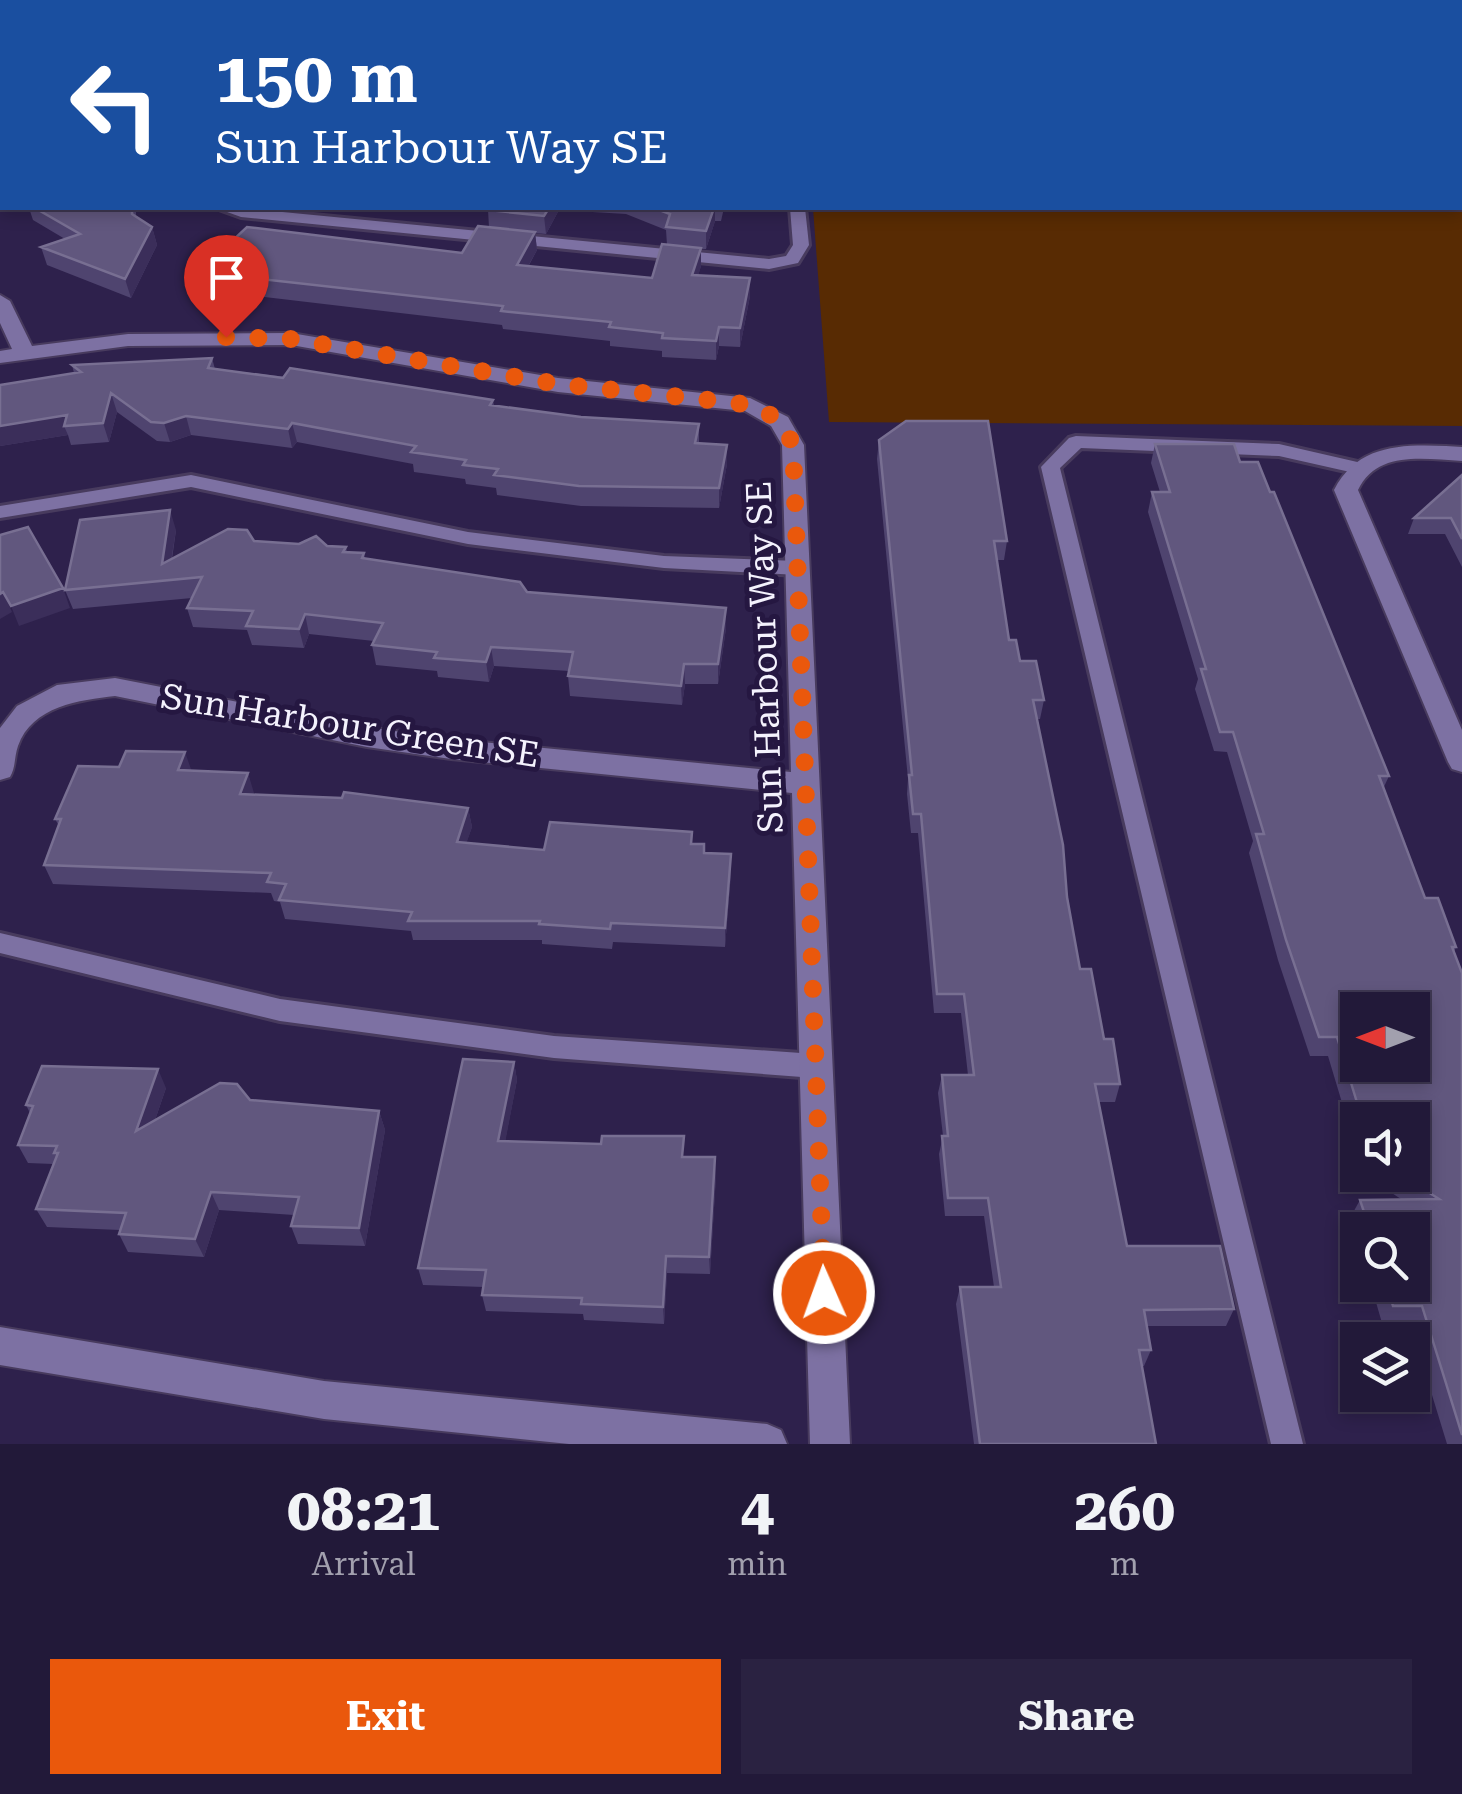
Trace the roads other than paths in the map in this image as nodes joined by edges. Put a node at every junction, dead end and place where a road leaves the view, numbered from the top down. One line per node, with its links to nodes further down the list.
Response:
1 (238, 210): 2 (lane)
2 (798, 210)
3 (0, 301): 4 (street)
4 (12, 355): 8 (street, Sun Harbour Way SE)
5 (1462, 454): 6 (street)
6 (1359, 468): 9 (street); 17 (lane)
7 (0, 512): 8 (lane)
8 (798, 568): 11 (street, Sun Harbour Way SE)
9 (1462, 762)
10 (0, 770): 11 (street, Sun Harbour Green SE)
11 (804, 784): 13 (street, Sun Harbour Way SE)
12 (0, 942): 13 (lane)
13 (815, 1066): 16 (street, Sun Harbour Way SE)
14 (0, 1346): 15 (street)
15 (767, 1444)
16 (830, 1444)
17 (1287, 1444)

